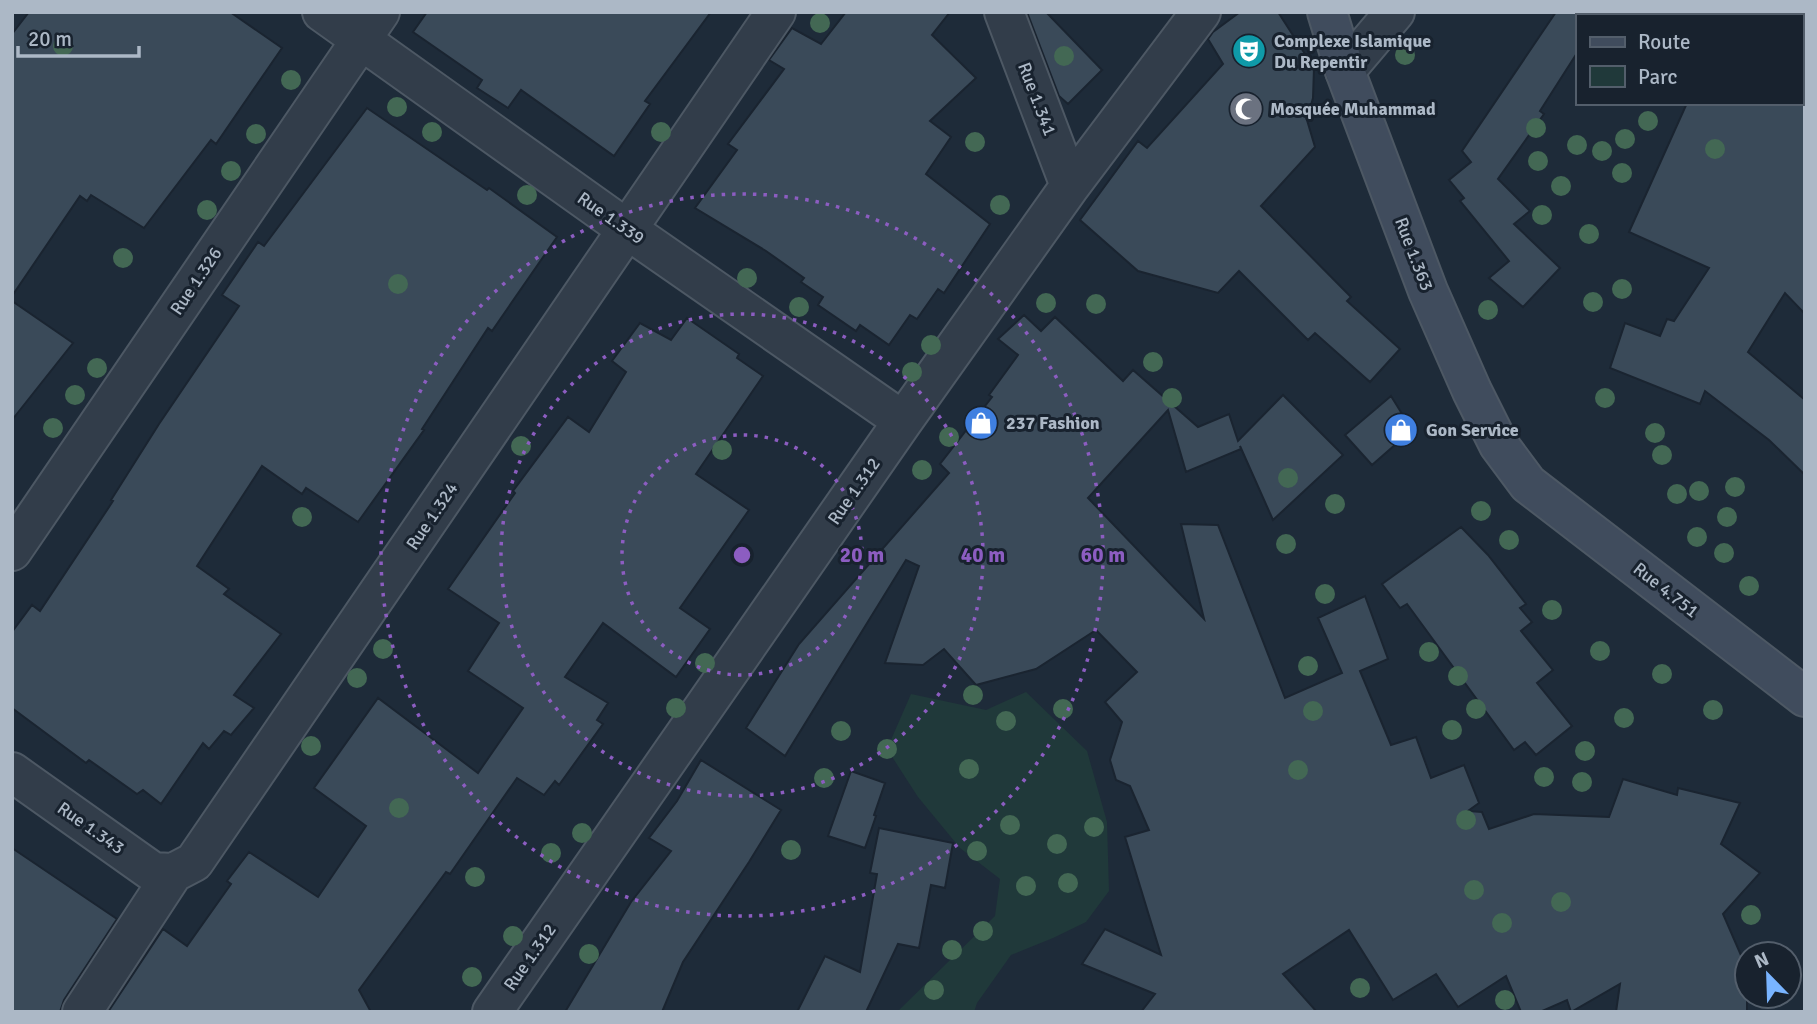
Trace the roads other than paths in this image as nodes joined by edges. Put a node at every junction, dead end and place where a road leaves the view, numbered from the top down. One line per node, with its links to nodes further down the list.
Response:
1 (322, 12): 7 (street, Rue 1.339)
2 (776, 12): 10 (street, Rue 1.324)
3 (1004, 12): 9 (street, Rue 1.341)
4 (1201, 12): 9 (street, Rue 1.312)
5 (1327, 12): 8 (main road, Rue 1.363)
6 (1395, 12): 8 (street)
7 (370, 26): 10 (street, Rue 1.339); 13 (street, Rue 1.326)
8 (1345, 71): 12 (main road, Rue 1.363)
9 (1070, 186): 11 (street, Rue 1.312)
10 (628, 230): 11 (street, Rue 1.339); 16 (street, Rue 1.324)
11 (903, 421): 18 (street, Rue 1.312)
12 (1528, 484): 14 (main road, Rue 4.751)
13 (12, 551)
14 (1805, 697)
15 (12, 772): 16 (street, Rue 1.343)
16 (173, 873): 17 (street, Rue 1.324)
17 (82, 1012)
18 (492, 1012)

